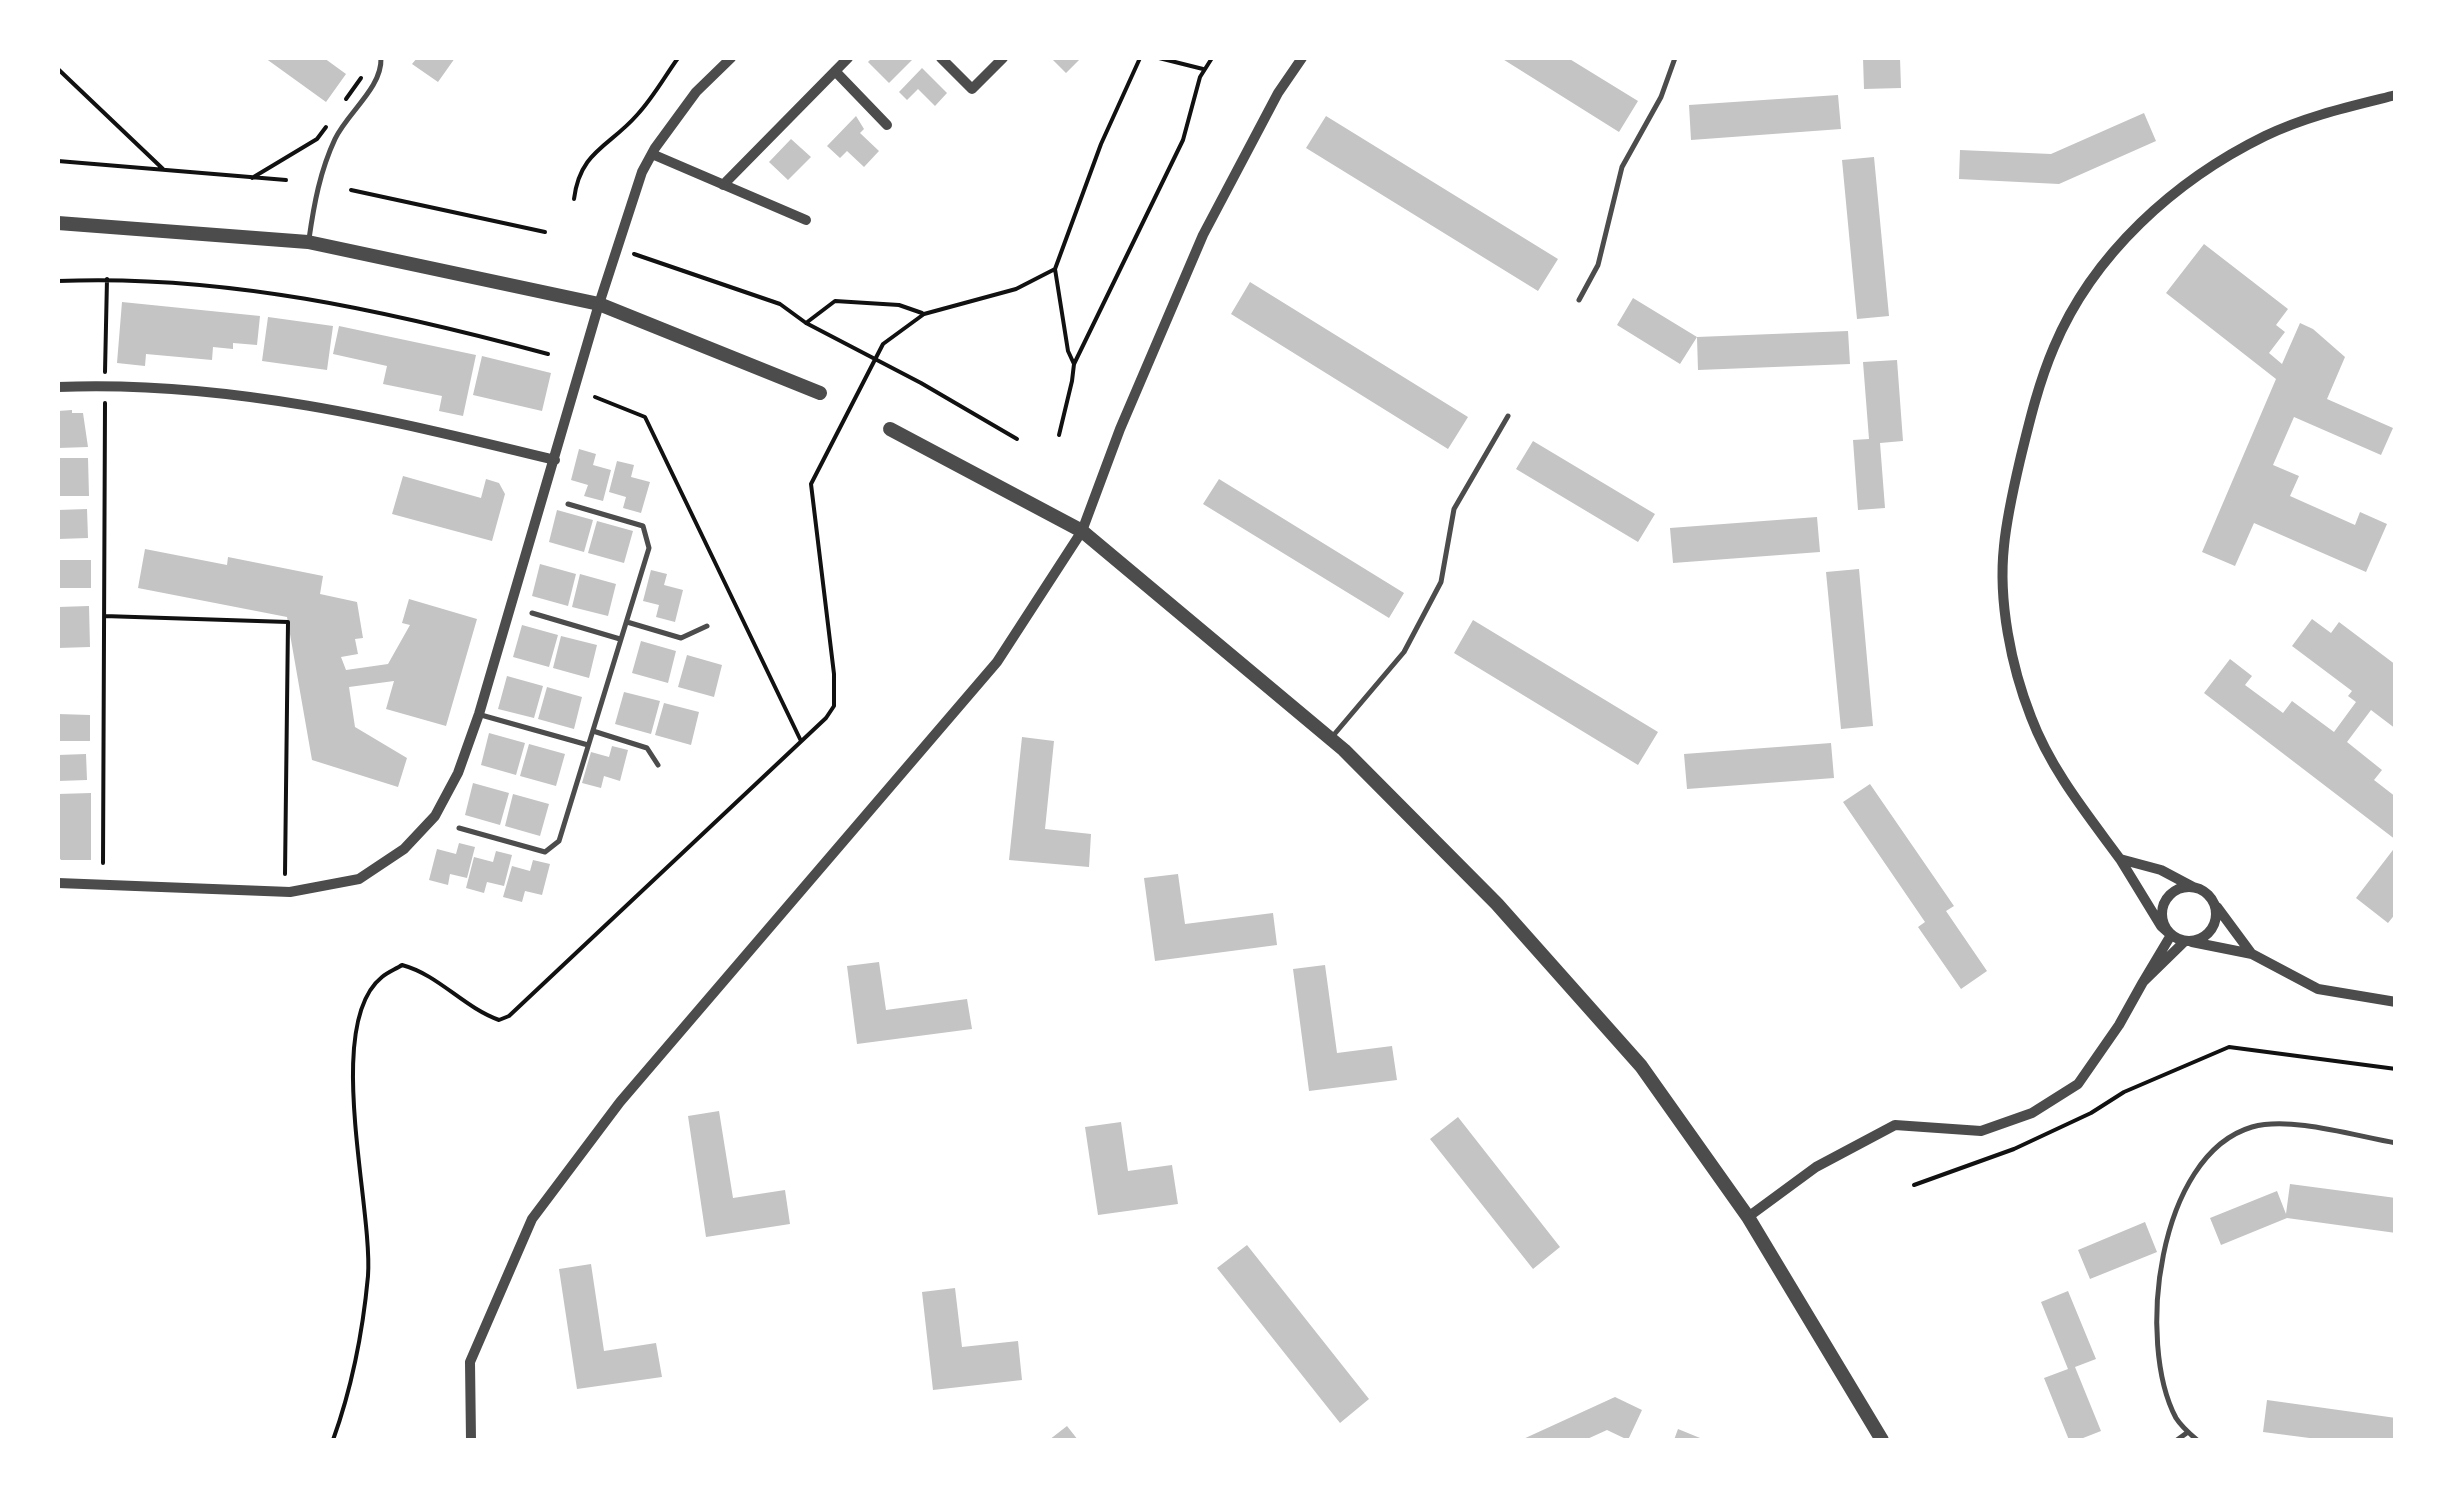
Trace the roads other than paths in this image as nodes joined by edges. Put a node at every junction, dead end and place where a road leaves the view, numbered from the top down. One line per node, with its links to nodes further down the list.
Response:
1 (381, 58): 15 (lane)
2 (731, 58): 11 (street)
3 (848, 58): 8 (street)
4 (941, 58): 5 (street)
5 (1003, 58)
6 (1302, 58): 24 (street)
7 (1674, 58): 16 (lane)
8 (835, 70): 10 (street); 12 (street)
9 (2396, 94): 35 (street)
10 (887, 125)
11 (652, 154): 12 (street); 17 (street)
12 (724, 185): 13 (street)
13 (806, 220)
14 (58, 224): 15 (street)
15 (308, 242): 17 (street)
16 (1579, 300)
17 (599, 304): 19 (street); 22 (street)
18 (58, 387): 22 (street)
19 (820, 393)
20 (1508, 416): 31 (lane)
21 (890, 430): 24 (street)
22 (555, 460): 29 (street)
23 (568, 504): 26 (lane)
24 (1082, 531): 31 (street); 47 (street)
25 (532, 612): 28 (lane)
26 (627, 622): 27 (lane); 28 (lane)
27 (707, 626)
28 (621, 639): 30 (lane)
29 (478, 714): 32 (lane); 36 (street)
30 (593, 731): 32 (lane); 33 (lane)
31 (1330, 738): 45 (street)
32 (588, 746): 34 (lane)
33 (658, 766)
34 (459, 828)
35 (2120, 858): 37 (street); 39 (street)
36 (58, 883)
37 (2193, 887): 38 (street); 39 (street)
38 (2214, 903): 40 (street); 41 (street)
39 (2171, 934): 40 (street); 42 (street)
40 (2188, 941): 41 (street); 42 (street)
41 (2252, 954): 43 (street)
42 (2143, 982): 45 (street)
43 (2396, 1002)
44 (2396, 1143): 46 (lane)
45 (1748, 1218): 48 (street)
46 (2188, 1432): 49 (lane); 50 (lane)
47 (471, 1440)
48 (1882, 1440)
49 (2177, 1440)
50 (2197, 1440)

